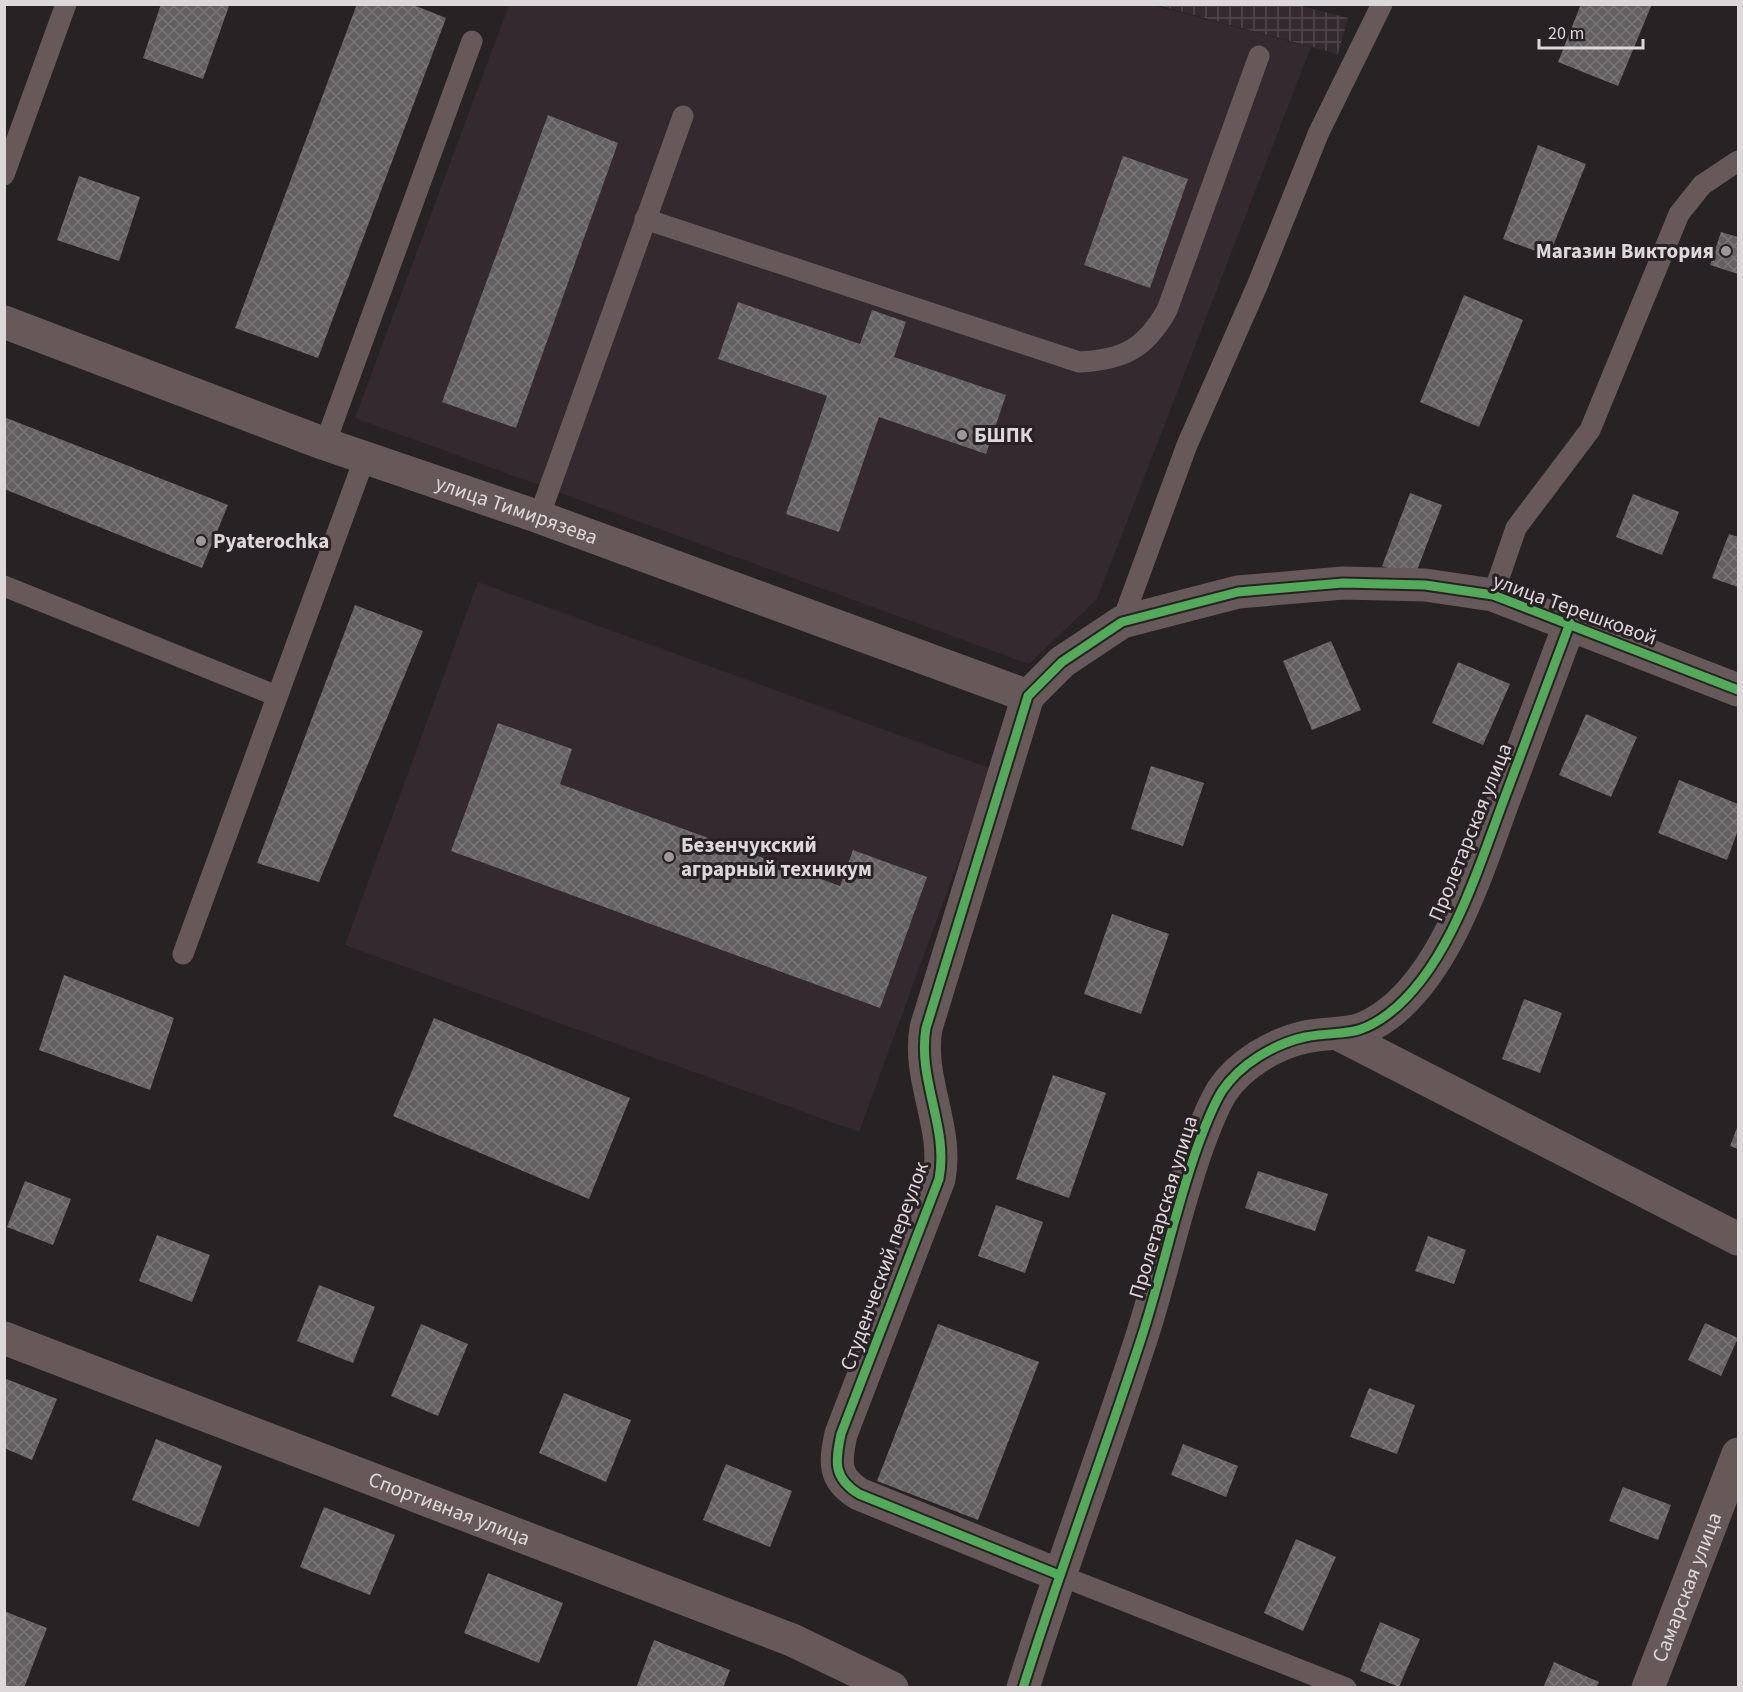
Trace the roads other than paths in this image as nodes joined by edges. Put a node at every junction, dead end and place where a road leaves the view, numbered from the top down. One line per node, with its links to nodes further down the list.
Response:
1 (66, 4): 7 (lane)
2 (1382, 4): 15 (lane)
3 (472, 41): 10 (lane)
4 (1259, 56): 8 (lane)
5 (683, 116): 8 (lane)
6 (1738, 161): 14 (lane)
7 (4, 175)
8 (645, 219): 12 (lane)
9 (4, 322): 10 (street, улица Тимирязева)
10 (325, 444): 11 (street, улица Тимирязева)
11 (365, 457): 12 (street, улица Тимирязева); 18 (lane)
12 (539, 517): 19 (street, улица Тимирязева)
13 (4, 586): 18 (lane)
14 (1494, 594): 15 (street, улица Терешковой); 16 (street, улица Терешковой)
15 (1122, 622): 19 (street, улица Терешковой)
16 (1570, 624): 17 (street, улица Терешковой); 21 (street, Пролетарская улица)
17 (1738, 690)
18 (278, 696): 20 (lane)
19 (1028, 696): 25 (street, Студенческий переулок)
20 (183, 954)
21 (1340, 1035): 22 (street); 25 (street, Пролетарская улица)
22 (1738, 1239)
23 (4, 1338): 26 (street, Спортивная улица)
24 (1738, 1454): 29 (street, Самарская улица)
25 (1059, 1575): 27 (street, Пролетарская улица); 28 (lane)
26 (892, 1688)
27 (1023, 1688)
28 (1346, 1688)
29 (1648, 1688)

